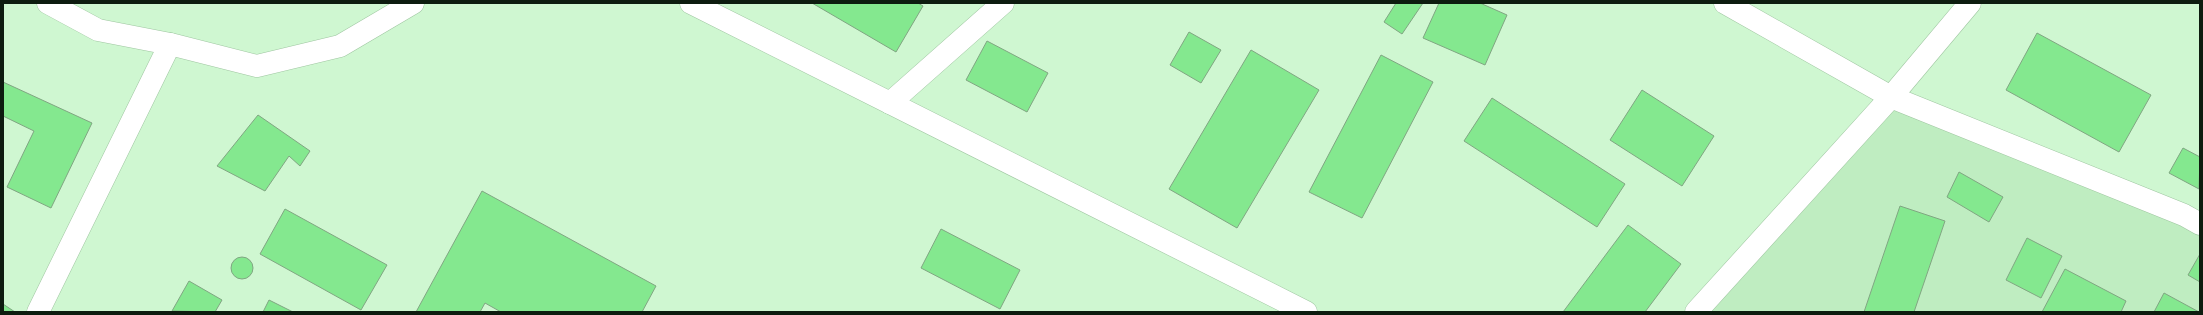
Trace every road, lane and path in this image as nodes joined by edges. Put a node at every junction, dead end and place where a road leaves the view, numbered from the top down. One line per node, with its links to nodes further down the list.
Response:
1 (48, 3): 7 (street)
2 (414, 3): 7 (street)
3 (691, 3): 9 (street)
4 (1004, 3): 9 (street)
5 (1725, 3): 8 (street)
6 (1970, 3): 8 (street)
7 (170, 44): 11 (street)
8 (1891, 97): 10 (street); 13 (street)
9 (890, 103): 12 (street)
10 (2200, 224)
11 (38, 312)
12 (1306, 312)
13 (1696, 312)

